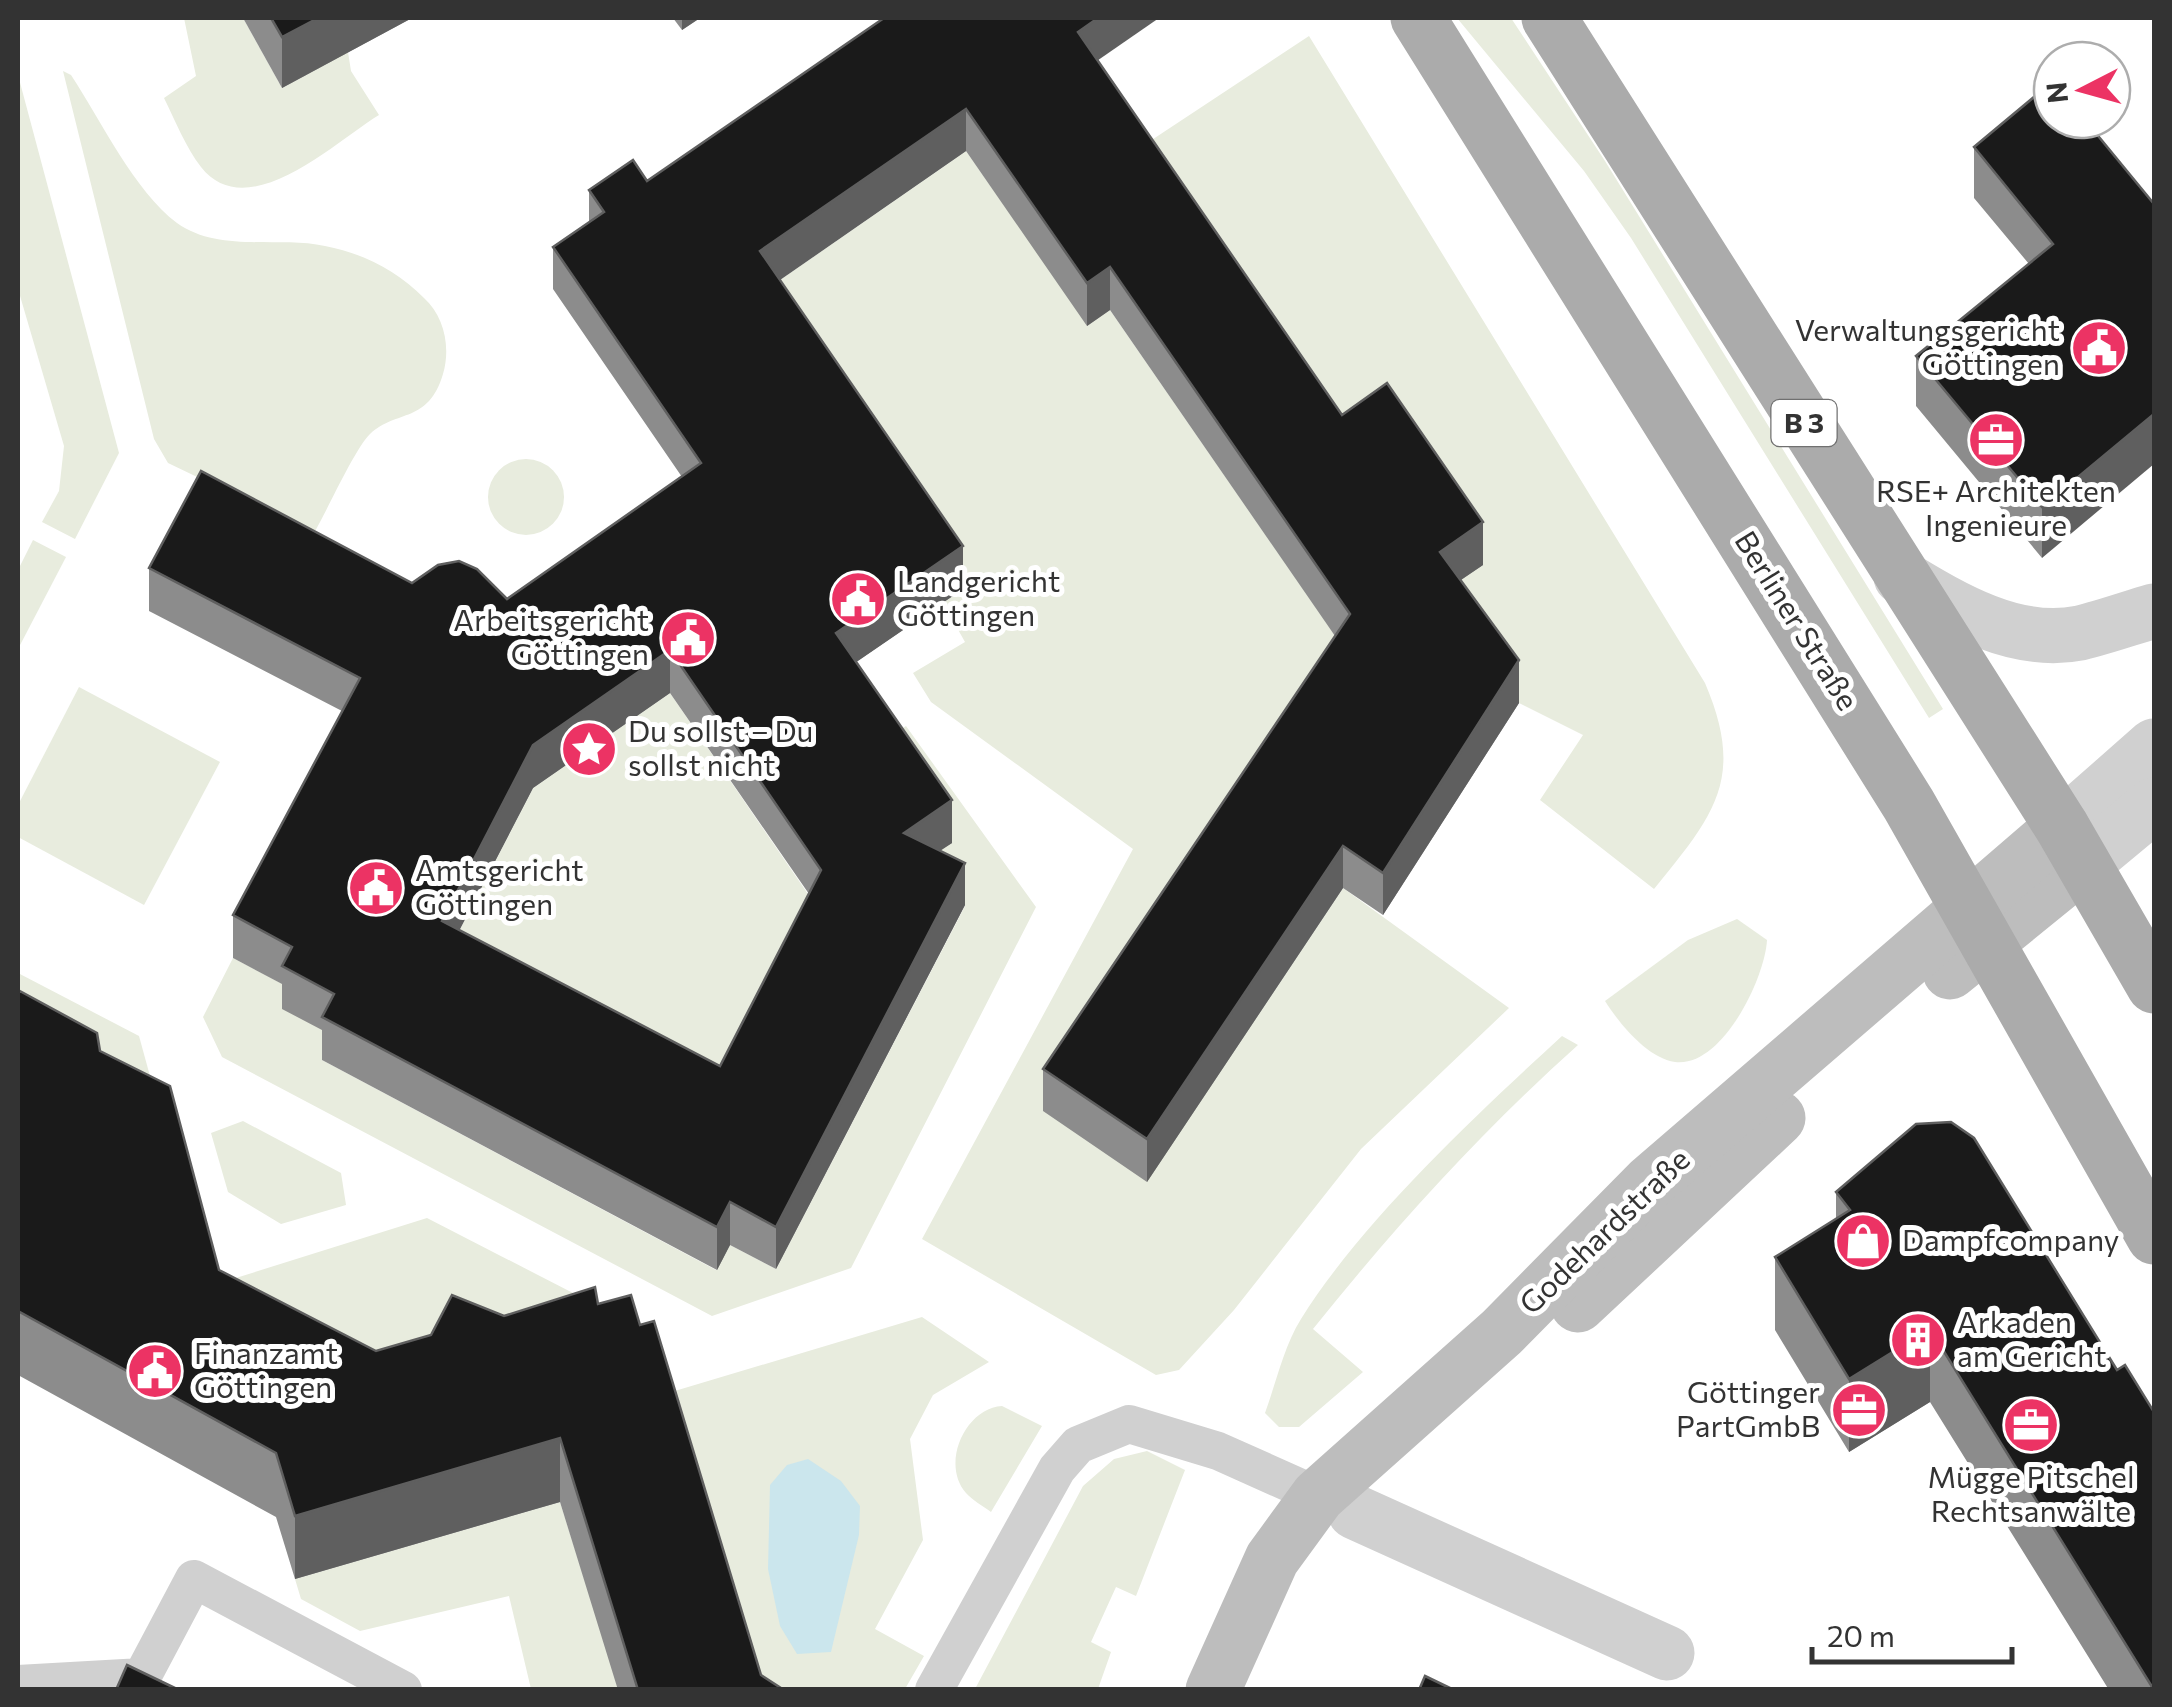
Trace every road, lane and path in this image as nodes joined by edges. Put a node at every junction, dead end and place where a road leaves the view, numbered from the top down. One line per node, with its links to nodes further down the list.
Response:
1 (1418, 18): 8 (main road, Berliner Straße)
2 (1549, 18): 3 (main road, B 3)
3 (1901, 577): 4 (street); 7 (main road, B 3)
4 (2154, 611)
5 (2154, 746): 7 (street)
6 (2154, 805): 7 (street)
7 (2072, 845): 8 (street, Godehardstraße); 9 (main road, B 3)
8 (1979, 924): 10 (main road, Berliner Straße); 11 (street, Godehardstraße)
9 (2154, 986)
10 (2154, 1237)
11 (1337, 1504): 12 (street); 15 (lane); 16 (street, Godehardstraße); 17 (street, Godehardstraße)
12 (1667, 1653)
13 (18, 1684): 14 (lane)
14 (403, 1690)
15 (934, 1690)
16 (1213, 1690)
17 (1228, 1690)

